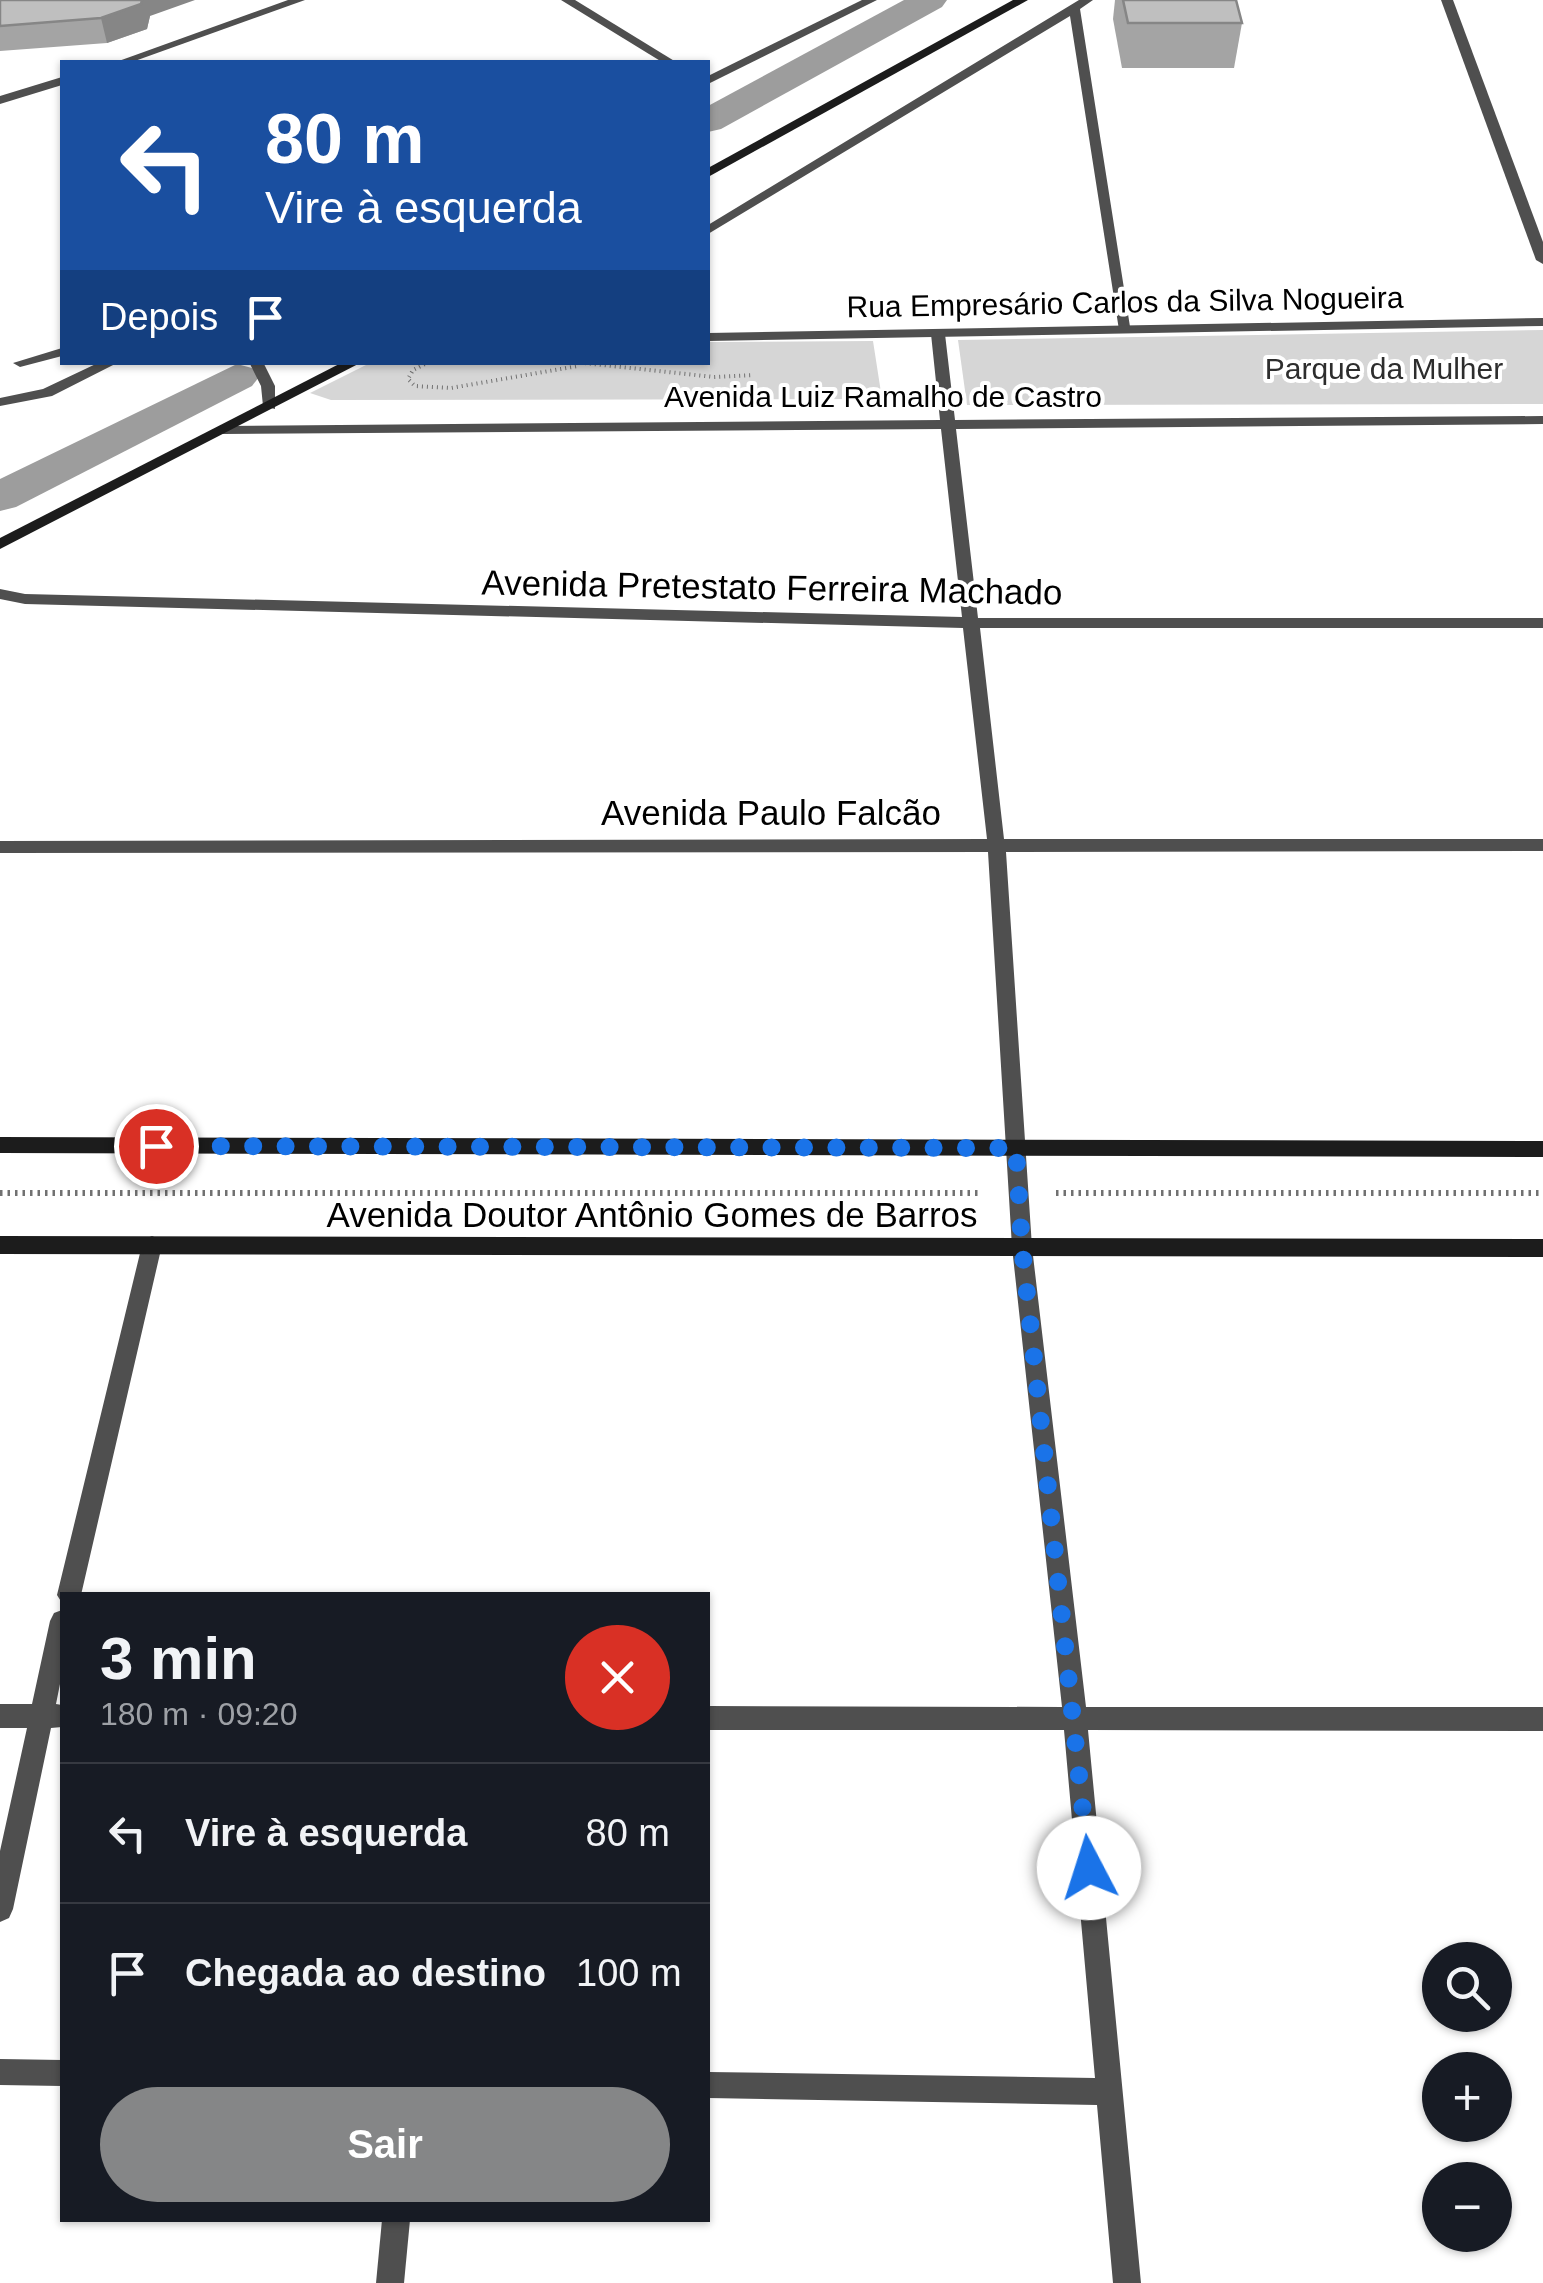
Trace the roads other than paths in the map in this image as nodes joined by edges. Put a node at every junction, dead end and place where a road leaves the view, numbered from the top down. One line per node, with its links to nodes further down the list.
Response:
1 (300, 0): 10 (street)
2 (567, 0): 11 (street)
3 (870, 0): 12 (street)
4 (1022, 0): 15 (main road)
5 (1087, 0): 7 (street)
6 (1447, 0): 17 (street)
7 (1074, 8): 8 (street); 9 (street)
8 (1038, 30): 9 (street); 16 (street)
9 (1080, 47): 19 (street)
10 (128, 60)
11 (667, 60)
12 (710, 79)
13 (60, 82): 14 (street)
14 (0, 100)
15 (710, 172)
16 (710, 229)
17 (1543, 260)
18 (1543, 322): 19 (street, Rua Empresário Carlos da Silva Nogueira)
19 (1126, 330): 20 (street, Rua Empresário Carlos da Silva Nogueira)
20 (938, 334): 21 (street, Rua Empresário Carlos da Silva Nogueira); 30 (street)
21 (710, 337)
22 (60, 353): 23 (street)
23 (20, 363)
24 (106, 365): 27 (street)
25 (261, 365): 28 (street)
26 (349, 365): 28 (main road)
27 (0, 402)
28 (270, 406): 31 (main road)
29 (1543, 420): 30 (street, Avenida Luiz Ramalho de Castro)
30 (946, 423): 31 (street, Avenida Luiz Ramalho de Castro); 34 (street)
31 (223, 430): 32 (main road)
32 (0, 544)
33 (0, 594): 34 (street, Avenida Pretestato Ferreira Machado)
34 (973, 623): 35 (street, Avenida Pretestato Ferreira Machado); 36 (street)
35 (1543, 623)
36 (996, 843): 37 (street, Avenida Paulo Falcão); 38 (street, Avenida Paulo Falcão); 40 (street)
37 (1543, 844)
38 (0, 847)
39 (0, 1146): 40 (main road, Avenida Doutor Antônio Gomes de Barros)
40 (1016, 1148): 41 (main road, Avenida Doutor Antônio Gomes de Barros); 44 (street)
41 (1543, 1149)
42 (0, 1245): 43 (main road, Avenida Doutor Antônio Gomes de Barros)
43 (152, 1246): 44 (main road, Avenida Doutor Antônio Gomes de Barros); 46 (street)
44 (1022, 1247): 45 (main road, Avenida Doutor Antônio Gomes de Barros); 51 (street)
45 (1543, 1248)
46 (70, 1592)
47 (60, 1638): 49 (street)
48 (0, 1716): 49 (street)
49 (51, 1716): 53 (street)
50 (710, 1718): 51 (street)
51 (1076, 1718): 52 (street); 57 (street)
52 (1543, 1719)
53 (0, 1909)
54 (0, 2072): 55 (street)
55 (60, 2074)
56 (710, 2084): 57 (street)
57 (1110, 2092): 60 (street)
58 (396, 2222): 59 (street)
59 (390, 2283)
60 (1127, 2283)

